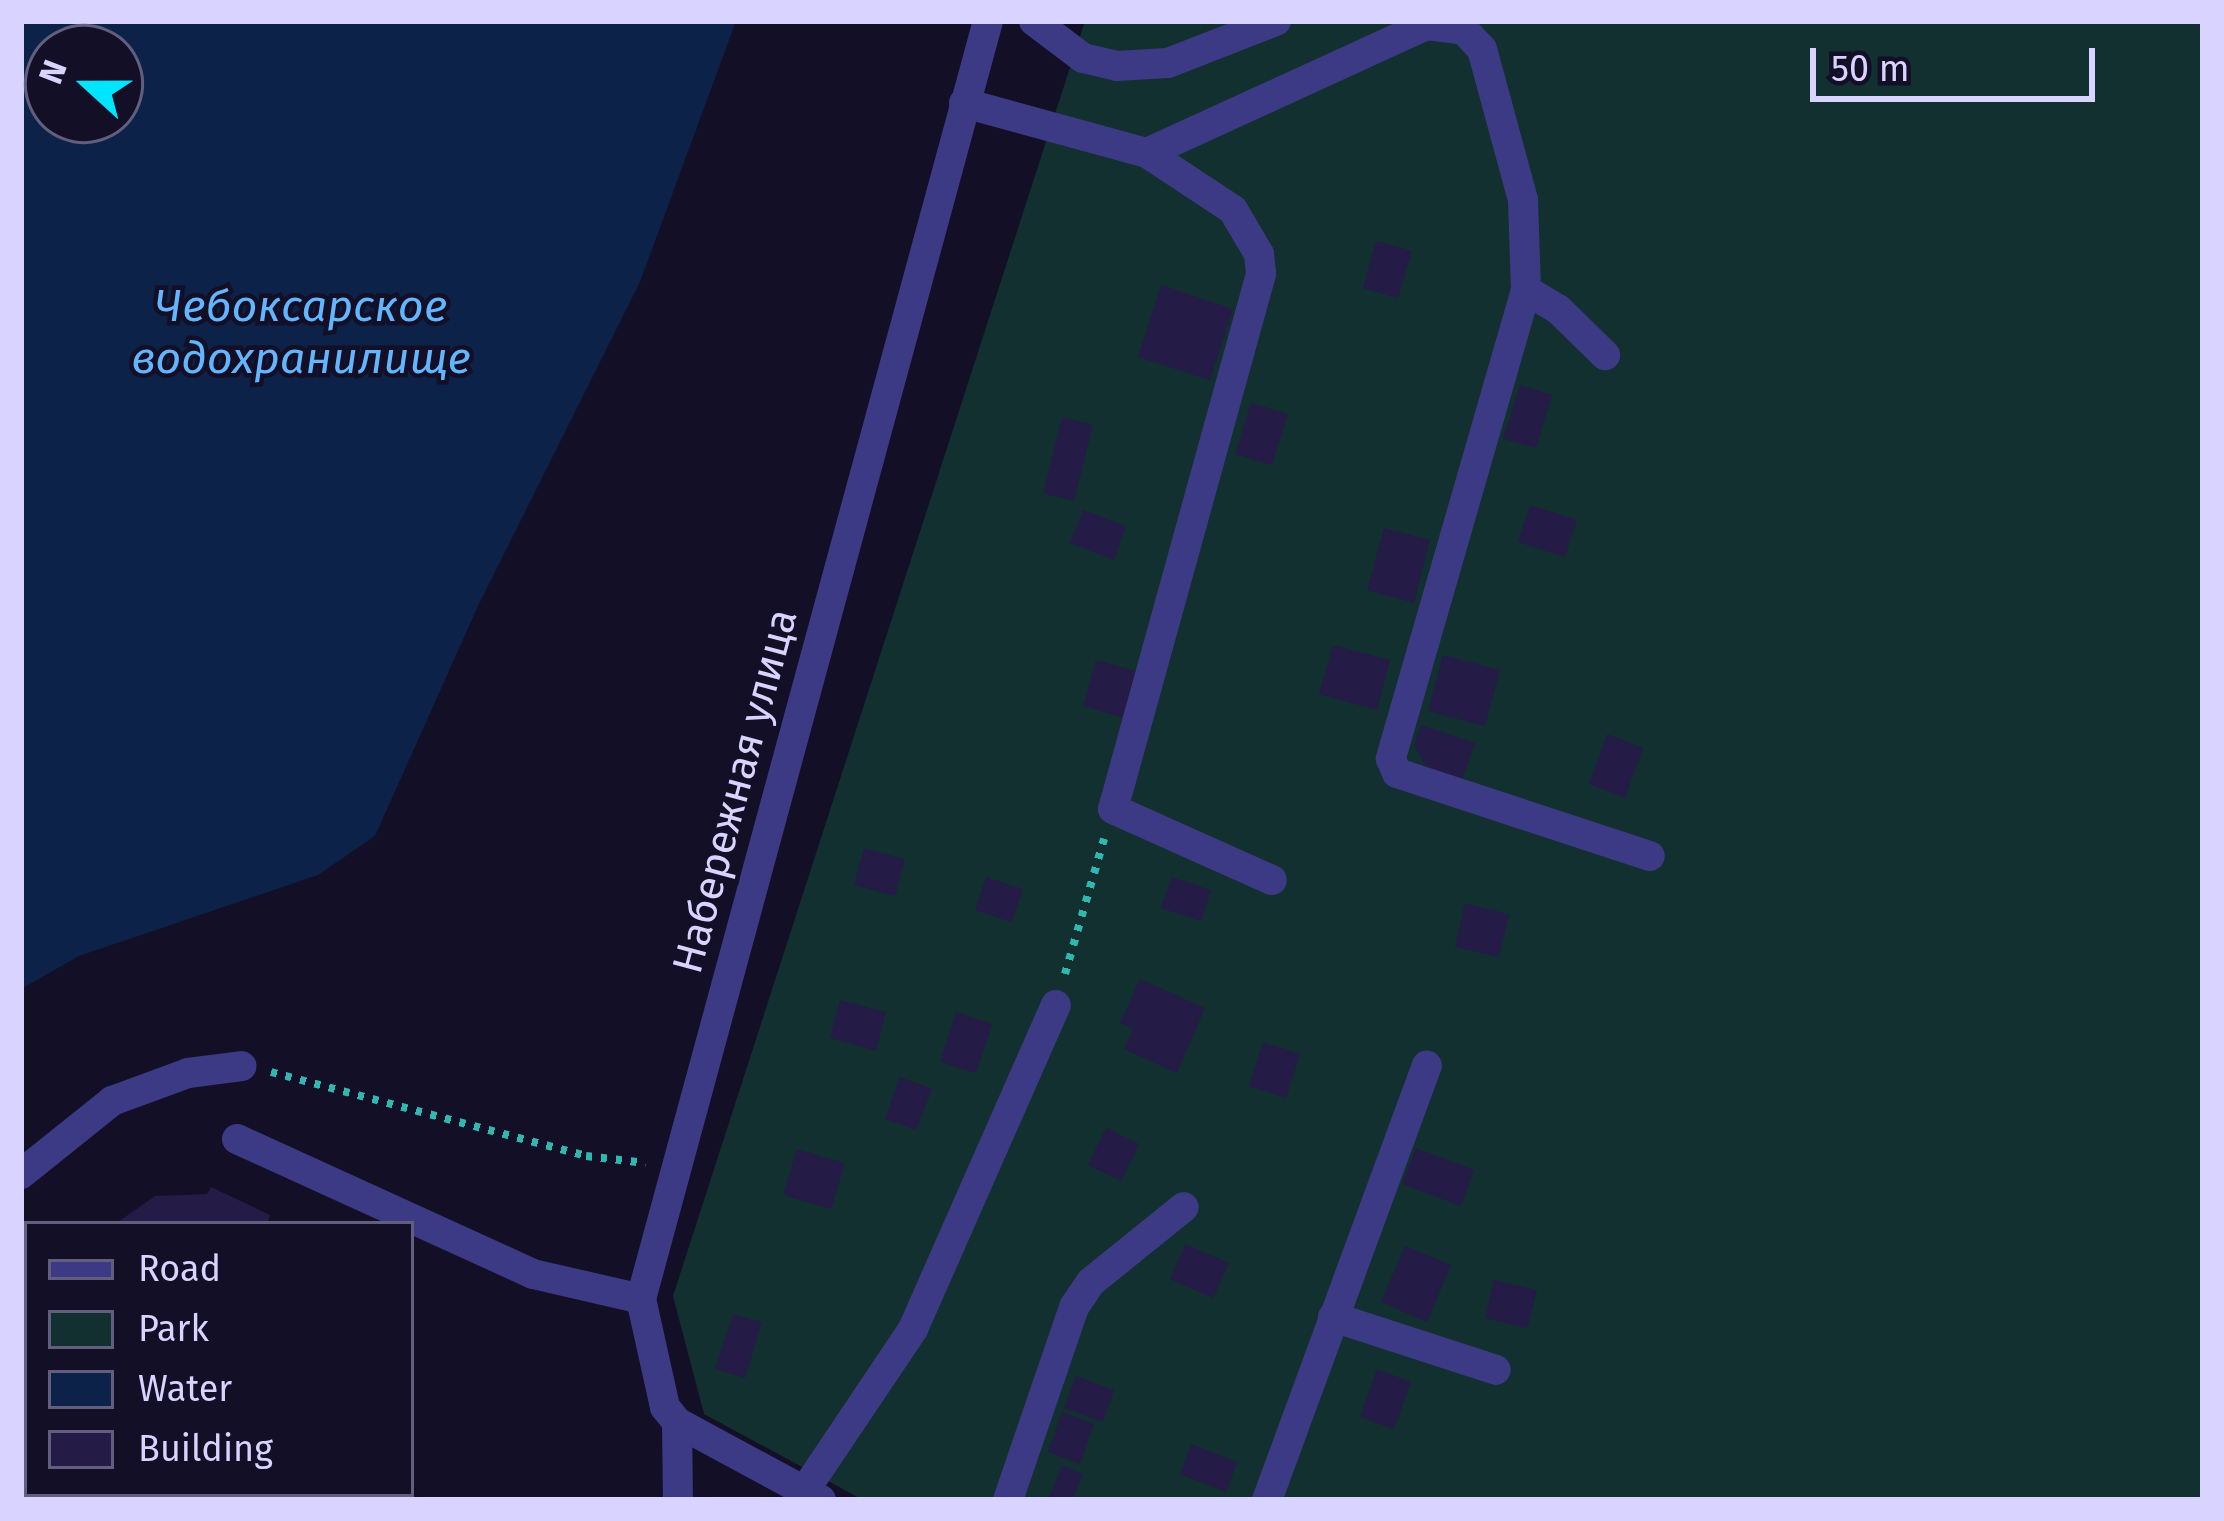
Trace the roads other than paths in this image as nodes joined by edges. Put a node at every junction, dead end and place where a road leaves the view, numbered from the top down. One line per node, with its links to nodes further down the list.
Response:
1 (988, 21): 4 (street, Набережная улица)
2 (1034, 21): 3 (street)
3 (1276, 21)
4 (964, 103): 5 (street); 16 (street, Набережная улица)
5 (1148, 153): 6 (street); 9 (street)
6 (1526, 290): 7 (street); 8 (street)
7 (1605, 356)
8 (1649, 856)
9 (1272, 880)
10 (1056, 1005): 20 (street)
11 (1426, 1065): 17 (street)
12 (242, 1066): 14 (street)
13 (237, 1139): 16 (street)
14 (21, 1174)
15 (1184, 1207): 22 (street)
16 (641, 1299): 19 (street, Набережная улица)
17 (1333, 1317): 18 (street); 23 (street)
18 (1496, 1370)
19 (677, 1422): 20 (street); 21 (street)
20 (813, 1495)
21 (678, 1500)
22 (1009, 1500)
23 (1267, 1500)

